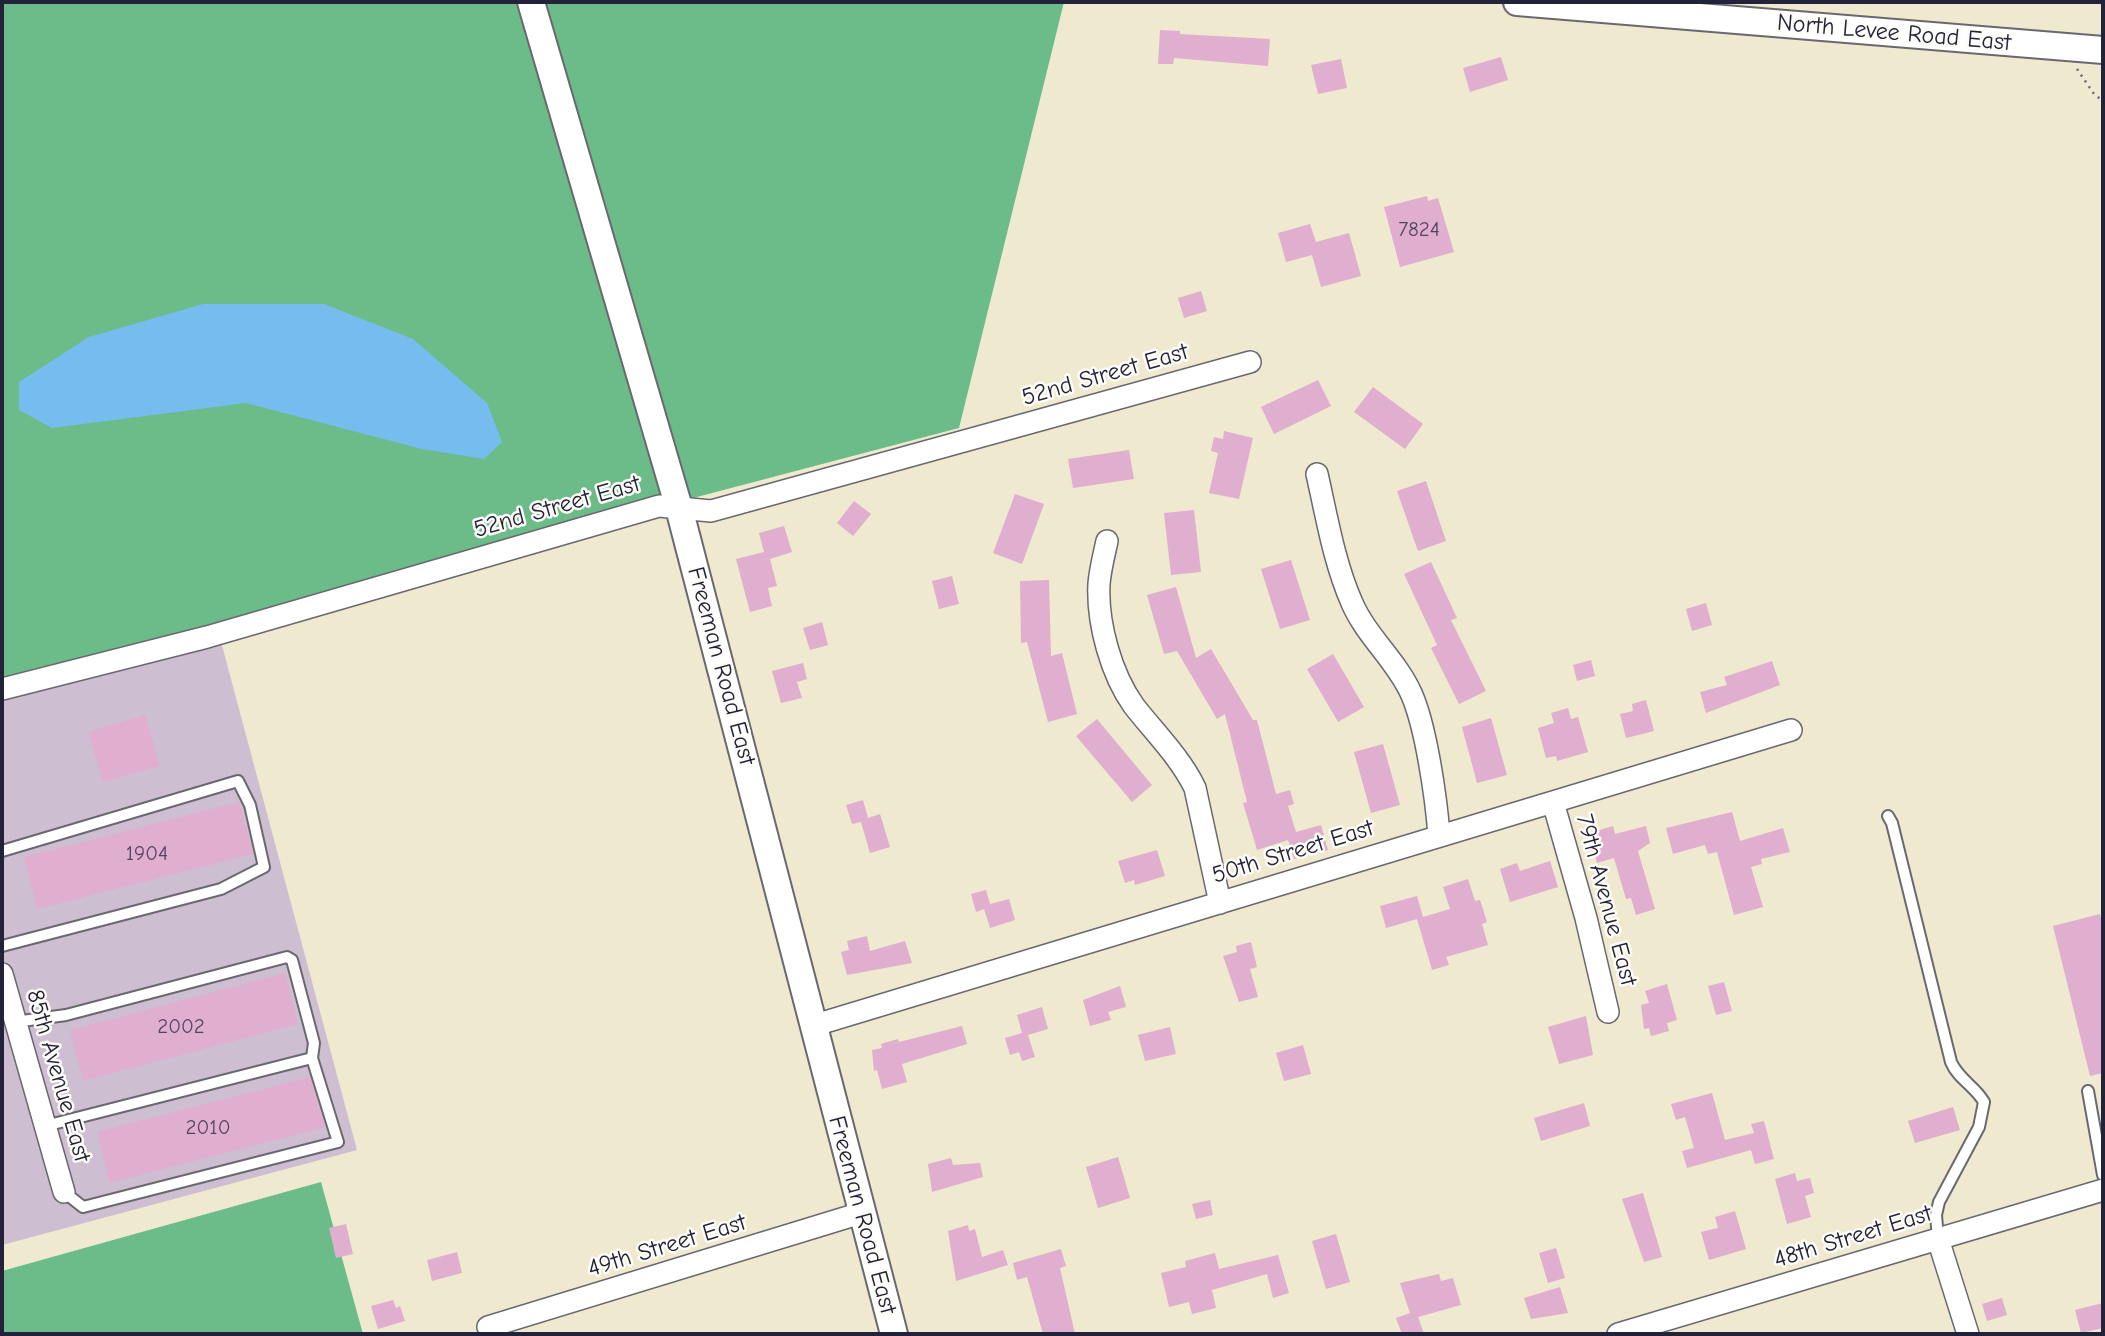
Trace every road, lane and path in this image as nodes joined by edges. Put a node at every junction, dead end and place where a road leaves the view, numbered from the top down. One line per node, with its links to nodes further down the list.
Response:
1 (531, 2): 8 (street, Freeman Road East)
2 (1517, 2): 3 (street, North Levee Road East)
3 (2071, 47): 4 (street, North Levee Road East); 5 (path)
4 (2103, 50)
5 (2103, 101)
6 (1250, 362): 8 (street, 52nd Street East)
7 (1317, 474): 14 (street)
8 (680, 508): 10 (street, 52nd Street East); 21 (street, Freeman Road East)
9 (1107, 541): 16 (street)
10 (2, 689)
11 (1791, 730): 12 (street, 50th Street East)
12 (1553, 802): 14 (street, 50th Street East); 19 (street, 79th Avenue East)
13 (1888, 816): 29 (lane)
14 (1439, 835): 16 (street, 50th Street East)
15 (2, 851): 17 (lane)
16 (1220, 903): 21 (street, 50th Street East)
17 (2, 946)
18 (2, 974): 20 (street, 85th Avenue East)
19 (1608, 1012)
20 (15, 1022): 22 (lane); 24 (street, 85th Avenue East)
21 (812, 1026): 28 (street, Freeman Road East)
22 (312, 1058): 24 (lane); 27 (lane)
23 (2088, 1091): 25 (lane)
24 (45, 1125): 27 (street, 85th Avenue East)
25 (2103, 1175)
26 (2103, 1190): 29 (street, 48th Street East)
27 (64, 1192)
28 (861, 1213): 30 (street, 49th Street East); 31 (street, Freeman Road East)
29 (1938, 1239): 32 (street, 48th Street East); 33 (street)
30 (488, 1327)
31 (894, 1334)
32 (1618, 1334)
33 (1968, 1334)

